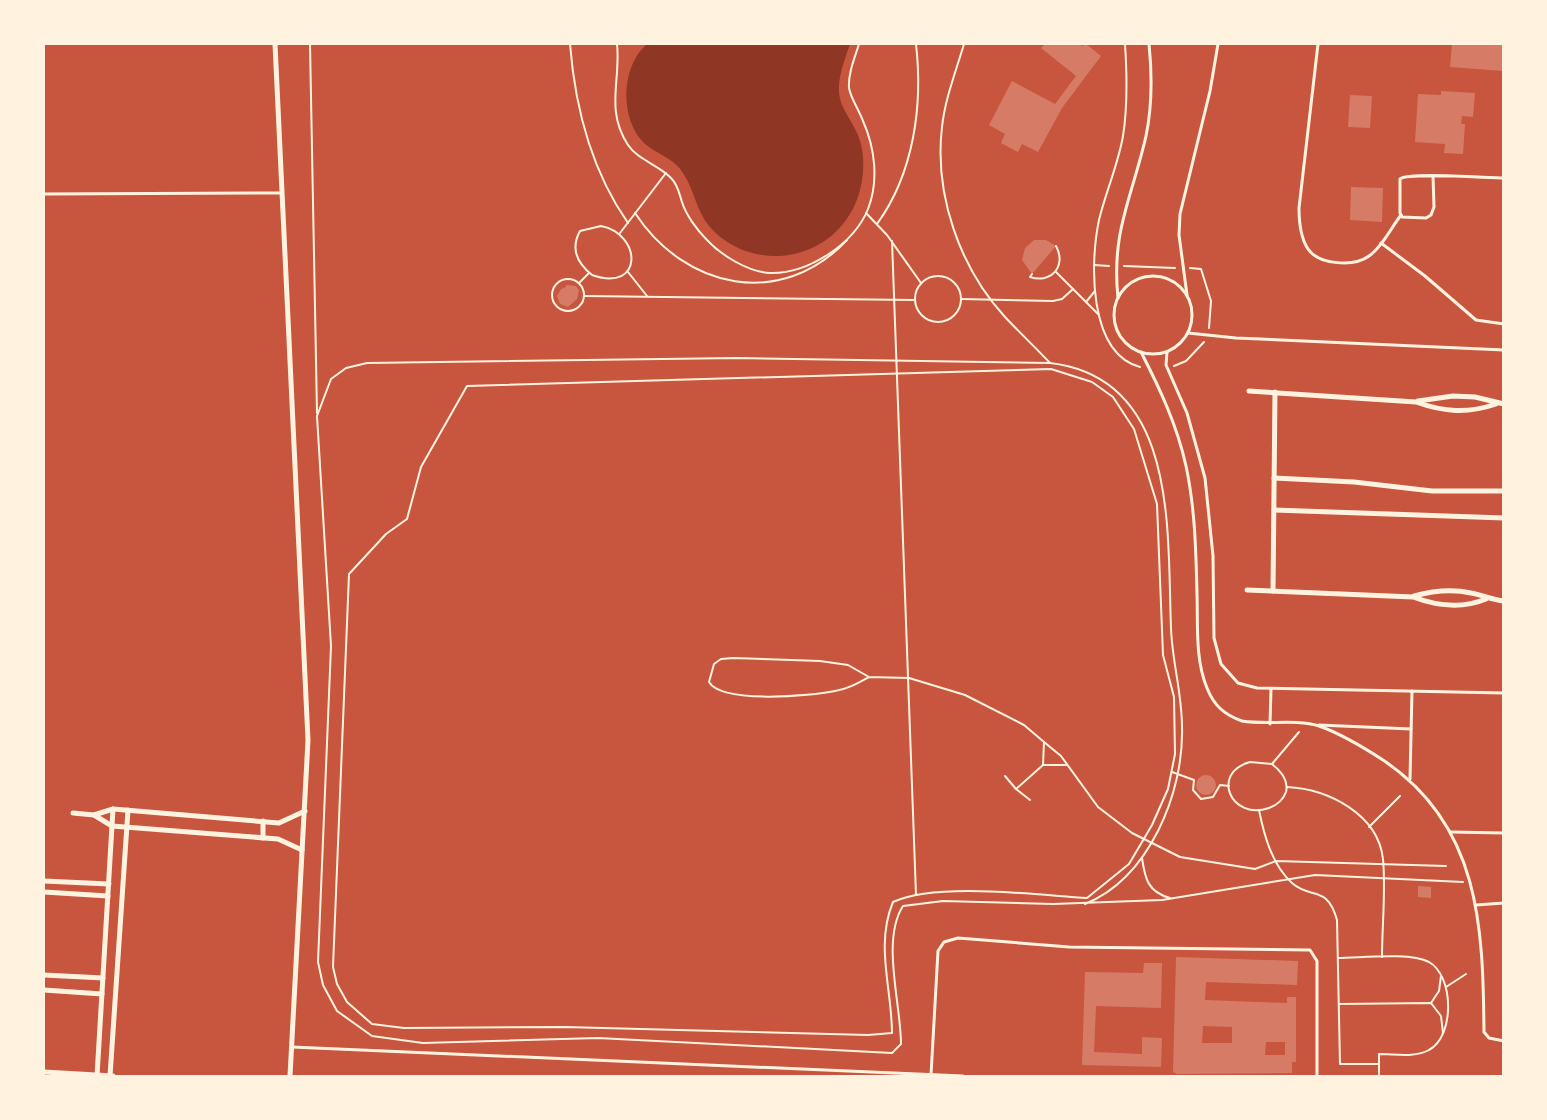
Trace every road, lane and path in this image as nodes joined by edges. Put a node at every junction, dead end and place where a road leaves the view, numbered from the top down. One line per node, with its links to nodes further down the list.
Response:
1 (275, 44): 15 (street)
2 (310, 44): 64 (path)
3 (570, 44): 20 (path)
4 (617, 44): 12 (path)
5 (859, 44): 18 (path)
6 (916, 44): 21 (path)
7 (964, 44): 45 (path)
8 (1125, 44): 27 (path)
9 (1149, 44): 28 (lane)
10 (1218, 44): 29 (lane)
11 (1318, 44): 25 (lane)
12 (666, 174): 17 (path); 22 (path)
13 (1433, 176): 14 (lane); 19 (lane); 19 (lane)
14 (1503, 178)
15 (282, 193): 16 (lane); 99 (street)
16 (44, 194)
17 (635, 213): 20 (path); 22 (path)
18 (866, 213): 21 (path); 22 (path)
19 (1401, 215): 25 (lane)
20 (628, 223): 23 (path)
21 (877, 224): 24 (path)
22 (858, 229)
23 (620, 234): 30 (path); 32 (path)
24 (892, 241): 35 (path); 43 (path)
25 (1381, 243): 48 (lane)
26 (1056, 246): 31 (path)
27 (1094, 265): 28 (path); 37 (path)
28 (1116, 266): 29 (path); 41 (lane)
29 (1183, 268): 38 (lane); 50 (path)
30 (628, 272): 32 (path); 40 (path)
31 (1056, 272): 33 (path); 36 (path)
32 (589, 273): 34 (path)
33 (1032, 274)
34 (579, 283): 39 (path); 39 (path)
35 (921, 283): 42 (path); 44 (path)
36 (1073, 289): 45 (path); 46 (path)
37 (1095, 291): 46 (path); 47 (path)
38 (1187, 295): 41 (lane); 49 (lane)
39 (585, 296): 40 (path)
40 (648, 297): 43 (path)
41 (1118, 298): 52 (lane)
42 (961, 299): 44 (path); 45 (path)
43 (894, 300): 44 (path); 54 (path)
44 (914, 300)
45 (992, 300): 55 (path)
46 (1086, 302): 47 (path)
47 (1100, 315): 57 (path)
48 (1503, 324)
49 (1188, 333): 50 (lane); 53 (lane)
50 (1208, 335): 51 (lane); 56 (path)
51 (1503, 350)
52 (1141, 352): 53 (lane); 57 (lane)
53 (1167, 352): 56 (lane)
54 (897, 361): 55 (path); 58 (path); 64 (path)
55 (1050, 363): 88 (path)
56 (1168, 369): 76 (lane)
57 (1151, 370): 79 (lane)
58 (897, 375): 75 (path); 87 (path); 122 (path)
59 (1249, 391): 60 (street)
60 (1275, 392): 61 (street); 65 (street)
61 (1416, 402): 62 (street); 62 (street)
62 (1496, 404): 63 (street)
63 (1503, 404)
64 (317, 416): 125 (path)
65 (1274, 478): 66 (street); 67 (street)
66 (1503, 491)
67 (1274, 510): 68 (street); 70 (street)
68 (1503, 518)
69 (1247, 590): 70 (street)
70 (1273, 591): 71 (street)
71 (1413, 597): 72 (street); 72 (street)
72 (1486, 599): 73 (street)
73 (1503, 601)
74 (869, 677): 74 (path); 75 (path)
75 (909, 678): 83 (path); 122 (path)
76 (1271, 689): 77 (lane); 79 (lane)
77 (1412, 691): 78 (lane); 82 (lane)
78 (1503, 693)
79 (1270, 724): 80 (lane)
80 (1304, 725): 81 (lane); 84 (path)
81 (1317, 725): 82 (lane); 90 (lane)
82 (1411, 729): 90 (lane)
83 (1044, 742): 85 (path); 86 (path)
84 (1272, 764): 91 (path); 92 (path)
85 (1043, 765): 86 (path); 93 (path)
86 (1067, 765): 109 (path)
87 (1172, 772): 88 (path); 109 (path)
88 (1178, 774): 91 (path); 110 (path)
89 (1005, 776): 93 (path)
90 (1410, 780): 106 (lane)
91 (1229, 786): 98 (path)
92 (1287, 787): 98 (path); 104 (path)
93 (1016, 789): 95 (path)
94 (1400, 796): 104 (path)
95 (1030, 800)
96 (113, 809): 97 (street); 101 (street); 103 (street)
97 (128, 810): 102 (street); 105 (street)
98 (1259, 810): 113 (path)
99 (305, 811): 102 (street); 111 (street)
100 (73, 813): 101 (street)
101 (94, 815): 103 (street)
102 (263, 821): 108 (street)
103 (112, 826): 105 (street); 120 (street)
104 (1369, 827): 114 (path)
105 (127, 828): 108 (street); 129 (street)
106 (1451, 832): 107 (lane); 119 (lane)
107 (1503, 833)
108 (263, 838): 111 (street)
109 (1144, 839): 110 (path); 122 (path)
110 (1151, 843): 112 (path); 113 (path)
111 (302, 850): 143 (street)
112 (1142, 858): 124 (path); 125 (path)
113 (1275, 861): 114 (path); 116 (path)
114 (1383, 864): 115 (path); 117 (path)
115 (1446, 866)
116 (1289, 879): 117 (path); 124 (path); 130 (path)
117 (1383, 879): 119 (path); 131 (path)
118 (44, 880): 120 (street)
119 (1472, 882): 127 (lane)
120 (109, 884): 123 (street)
121 (44, 892): 123 (street)
122 (916, 895)
123 (108, 896): 128 (street)
124 (1171, 899): 125 (path)
125 (1085, 904)
126 (1502, 904): 127 (lane)
127 (1476, 905): 142 (lane)
128 (105, 938): 129 (street); 135 (street)
129 (120, 941): 148 (street)
130 (1338, 958): 131 (path); 140 (path)
131 (1382, 958): 134 (path)
132 (1466, 974): 136 (path)
133 (44, 975): 135 (street)
134 (1441, 975): 136 (path); 139 (path)
135 (103, 978): 138 (street)
136 (1446, 987): 141 (path)
137 (44, 990): 138 (street)
138 (102, 994): 146 (street)
139 (1431, 1003): 140 (path); 141 (path)
140 (1339, 1004): 144 (path)
141 (1442, 1035): 144 (path)
142 (1503, 1041)
143 (292, 1047): 147 (lane); 149 (street)
144 (1379, 1064): 154 (path)
145 (44, 1072): 146 (street)
146 (97, 1075): 148 (street)
147 (931, 1075): 152 (lane); 153 (lane)
148 (111, 1076)
149 (290, 1077)
150 (327, 1077): 151 (path)
151 (345, 1077)
152 (963, 1077)
153 (1317, 1077)
154 (1379, 1077)

